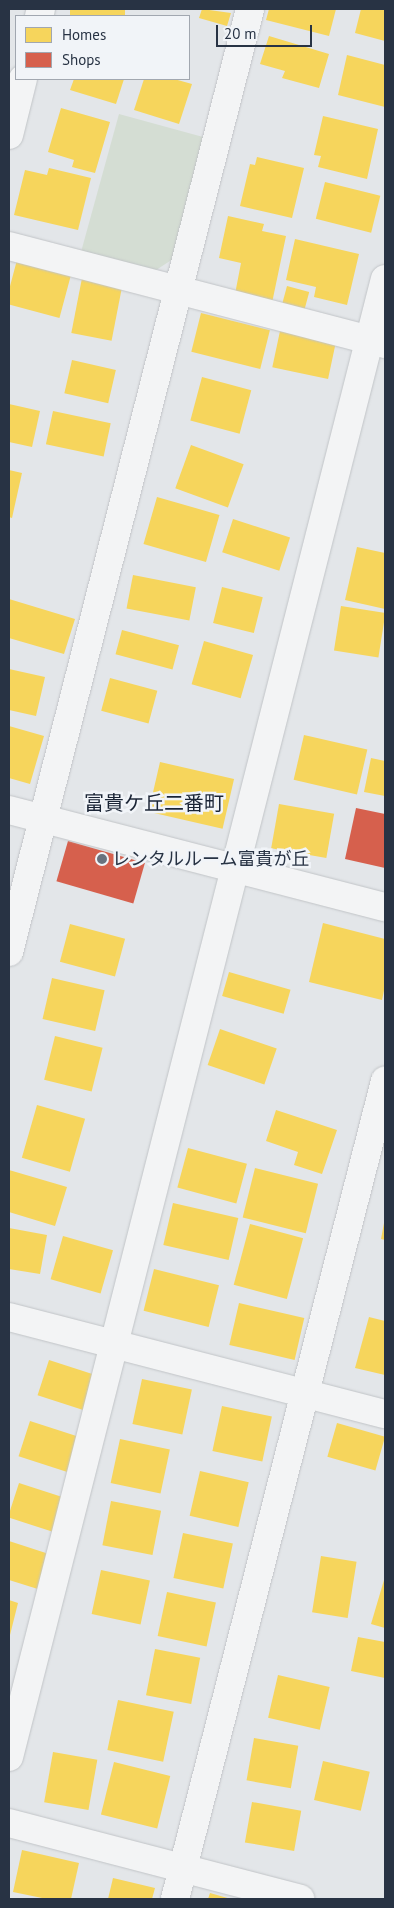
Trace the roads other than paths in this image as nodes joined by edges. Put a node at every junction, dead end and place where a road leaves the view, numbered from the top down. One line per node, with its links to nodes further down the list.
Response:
1 (250, 9): 6 (street)
2 (23, 80): 3 (street)
3 (9, 135)
4 (9, 246): 6 (street)
5 (385, 279): 7 (street)
6 (178, 290): 7 (street); 9 (street)
7 (377, 342): 10 (street)
8 (9, 810): 9 (street)
9 (43, 819): 10 (street); 12 (street)
10 (234, 869): 11 (street); 15 (street)
11 (385, 907)
12 (9, 952)
13 (385, 1081): 16 (street)
14 (9, 1317): 15 (street)
15 (114, 1342): 16 (street); 18 (street)
16 (304, 1394): 17 (street); 20 (street)
17 (385, 1414)
18 (9, 1757)
19 (9, 1823): 20 (street)
20 (183, 1868): 21 (street); 22 (street)
21 (175, 1899)
22 (300, 1899)

